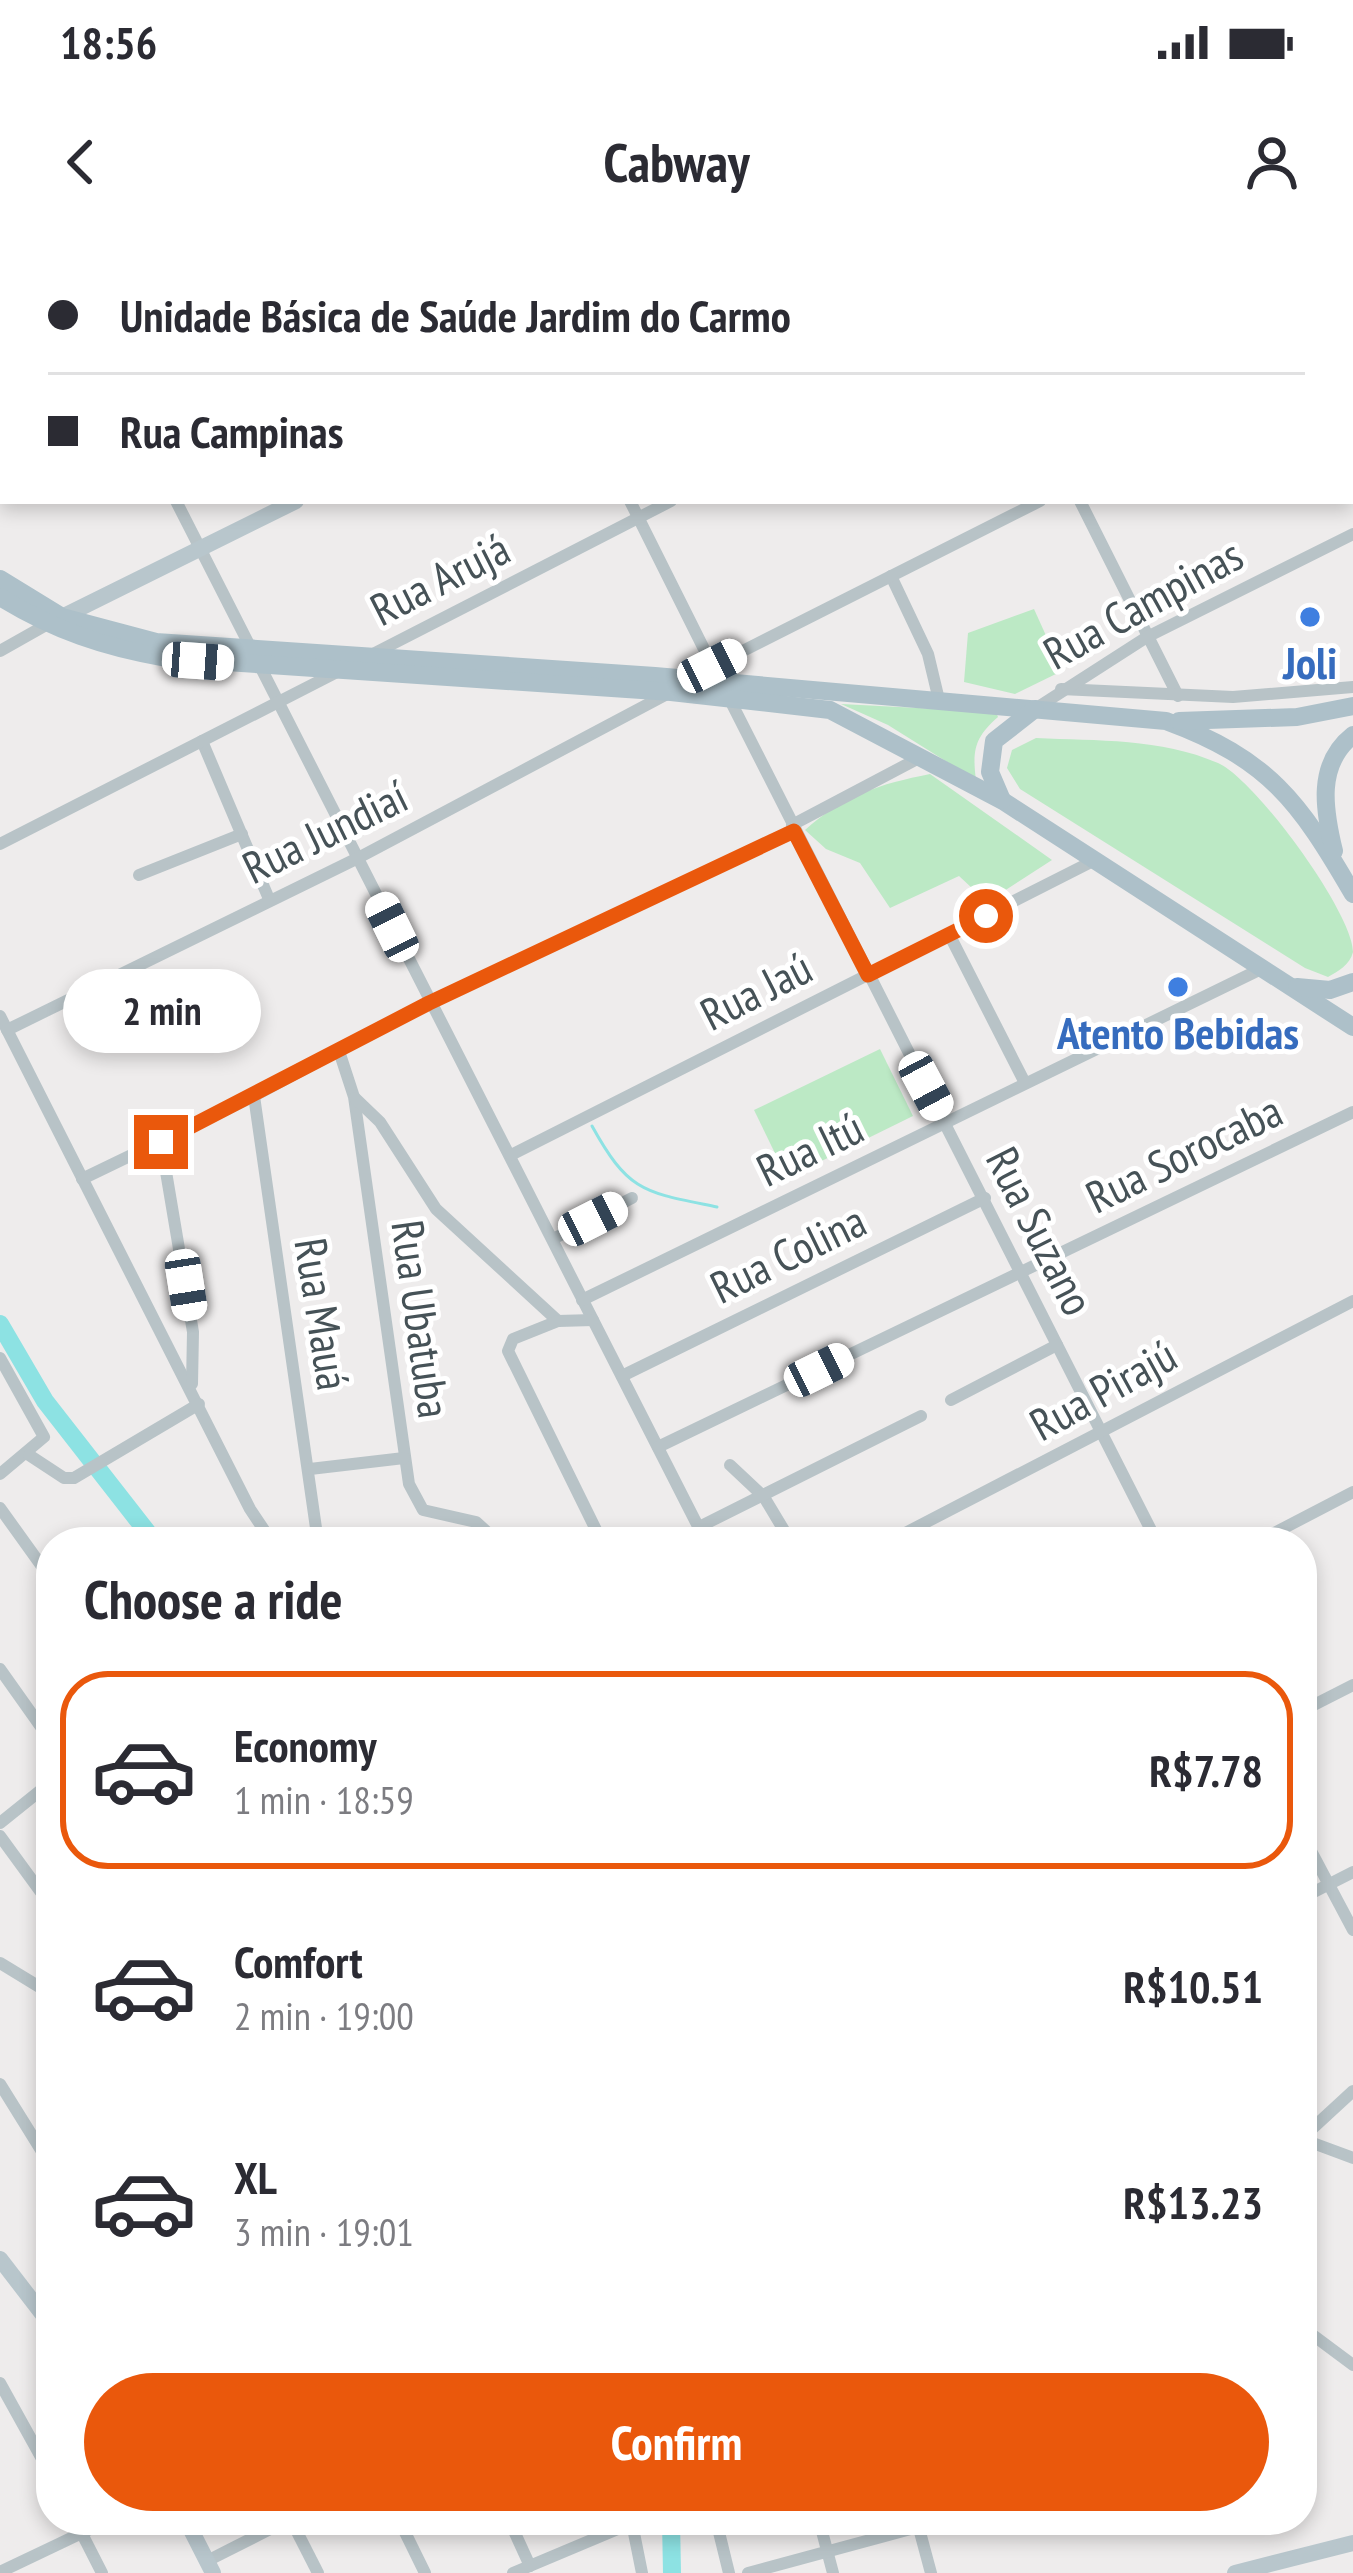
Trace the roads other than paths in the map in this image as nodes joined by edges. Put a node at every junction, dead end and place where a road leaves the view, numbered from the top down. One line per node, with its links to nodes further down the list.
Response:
1 (178, 504): 9 (street)
2 (290, 504): 9 (street)
3 (631, 504): 7 (street, Rua Suzano)
4 (665, 504): 7 (street, Rua Arujá)
5 (1034, 504): 10 (street)
6 (1082, 504): 14 (street)
7 (638, 518): 16 (street, Rua Arujá); 19 (street, Rua Suzano)
8 (1353, 534): 14 (street, Rua Campinas)
9 (202, 551): 13 (street); 17 (street)
10 (892, 576): 19 (street); 24 (street)
11 (0, 579): 13 (main road)
12 (0, 597): 13 (main road)
13 (54, 621): 15 (street); 17 (main road)
14 (1148, 637): 21 (street, Rua Campinas); 23 (street)
15 (0, 651)
16 (370, 656): 17 (main road); 19 (main road)
17 (254, 658): 18 (main road); 25 (street)
18 (341, 670): 22 (main road); 25 (street, Rua Arujá)
19 (720, 681): 22 (main road); 24 (main road); 31 (main road); 33 (street, Rua Suzano)
20 (1353, 687): 23 (street)
21 (1060, 689): 23 (street); 27 (street, Rua Campinas)
22 (671, 692): 36 (street, Rua Jundiaí)
23 (1178, 696)
24 (940, 700): 27 (main road)
25 (278, 703): 30 (street, Rua Arujá); 36 (street)
26 (1353, 706): 28 (main road)
27 (1035, 709): 28 (main road); 32 (main road)
28 (1166, 721): 38 (main road)
29 (1353, 735): 38 (main road)
30 (202, 741): 34 (street); 35 (street, Rua Arujá)
31 (921, 757): 32 (main road); 33 (street)
32 (1003, 801): 37 (main road)
33 (793, 828): 44 (street, Rua Suzano); 47 (street)
34 (242, 834): 39 (street); 41 (street)
35 (0, 844)
36 (358, 858): 41 (street, Rua Jundiaí); 47 (street)
37 (1097, 860): 42 (street, Rua Jaú); 43 (main road)
38 (1338, 867): 40 (main road)
39 (139, 874)
40 (1353, 894)
41 (269, 899): 50 (street, Rua Jundiaí)
42 (949, 934): 44 (street, Rua Jaú); 52 (street)
43 (1263, 968): 46 (main road); 52 (street, Rua Itú)
44 (868, 975): 56 (street, Rua Suzano); 58 (street, Rua Jaú)
45 (1353, 982): 46 (main road)
46 (1287, 984): 49 (main road)
47 (429, 1003): 51 (street); 58 (street)
48 (0, 1016): 50 (street)
49 (1353, 1027)
50 (7, 1030): 59 (street)
51 (338, 1052): 53 (street); 54 (street, Rua Ubatuba)
52 (1024, 1083): 56 (street, Rua Itú)
53 (254, 1096): 57 (street); 80 (street, Rua Mauá)
54 (354, 1097): 67 (street); 78 (street, Rua Ubatuba)
55 (1353, 1112): 63 (street, Rua Sorocaba)
56 (946, 1124): 61 (street, Rua Suzano); 64 (street, Rua Itú)
57 (161, 1142): 59 (street); 71 (street)
58 (511, 1155): 62 (street)
59 (82, 1179): 71 (street)
60 (632, 1198): 62 (street)
61 (985, 1198): 63 (street, Rua Suzano); 70 (street, Rua Colina)
62 (554, 1239): 64 (street)
63 (1021, 1274): 68 (street, Rua Suzano); 76 (street, Rua Sorocaba)
64 (582, 1300): 66 (street)
65 (1353, 1300): 75 (street, Rua Pirajú)
66 (592, 1320): 67 (street); 70 (street)
67 (558, 1321): 88 (street)
68 (1057, 1345): 72 (street); 75 (street, Rua Suzano)
69 (0, 1358): 77 (street)
70 (622, 1376): 76 (street)
71 (192, 1388): 73 (street)
72 (951, 1400)
73 (199, 1404): 77 (street); 85 (street)
74 (921, 1416): 83 (street)
75 (1100, 1431): 91 (street, Rua Pirajú); 92 (street, Rua Suzano)
76 (658, 1447): 89 (street)
77 (29, 1455): 81 (street)
78 (404, 1457): 80 (street); 87 (street, Rua Ubatuba)
79 (730, 1465): 83 (street)
80 (310, 1469): 86 (street, Rua Mauá)
81 (0, 1474)
82 (1353, 1492): 93 (street)
83 (764, 1497): 89 (street); 90 (street)
84 (0, 1508): 94 (street)
85 (264, 1527)
86 (316, 1527)
87 (482, 1527)
88 (595, 1527)
89 (698, 1527)
90 (782, 1527)
91 (917, 1527)
92 (1149, 1527)
93 (1286, 1527)
94 (36, 1558)
95 (0, 1670): 98 (street)
96 (1353, 1684): 97 (street)
97 (1317, 1703)
98 (36, 1720)
99 (36, 1794): 100 (street)
100 (0, 1823)
101 (0, 1836): 104 (street)
102 (1317, 1865): 105 (street)
103 (1353, 1872): 105 (street)
104 (36, 1885)
105 (1327, 1885): 106 (street); 107 (street)
106 (1317, 1890)
107 (1353, 1930)
108 (0, 1963): 109 (street)
109 (36, 1985)
110 (0, 2084): 113 (street)
111 (1353, 2091): 112 (street)
112 (1317, 2125)
113 (36, 2142)
114 (1317, 2145): 115 (street)
115 (1353, 2158)
116 (0, 2260): 117 (street)
117 (36, 2306)
118 (1317, 2338): 119 (street)
119 (1353, 2365)
120 (0, 2383): 121 (street)
121 (36, 2448)
122 (80, 2535): 139 (street)
123 (83, 2535): 140 (street)
124 (194, 2535): 138 (street)
125 (264, 2535): 138 (street)
126 (297, 2535): 141 (street)
127 (406, 2535): 142 (street)
128 (516, 2535): 137 (street)
129 (591, 2535): 137 (street)
130 (635, 2535): 144 (street)
131 (720, 2535): 145 (street)
132 (823, 2535): 136 (street)
133 (880, 2535): 136 (street)
134 (921, 2535): 148 (street)
135 (1353, 2543): 149 (street)
136 (827, 2552): 146 (street); 147 (street)
137 (530, 2566): 143 (street)
138 (210, 2567)
139 (0, 2572)
140 (102, 2573)
141 (318, 2573)
142 (425, 2573)
143 (513, 2573)
144 (643, 2573)
145 (729, 2573)
146 (748, 2573)
147 (833, 2573)
148 (931, 2573)
149 (1235, 2573)

